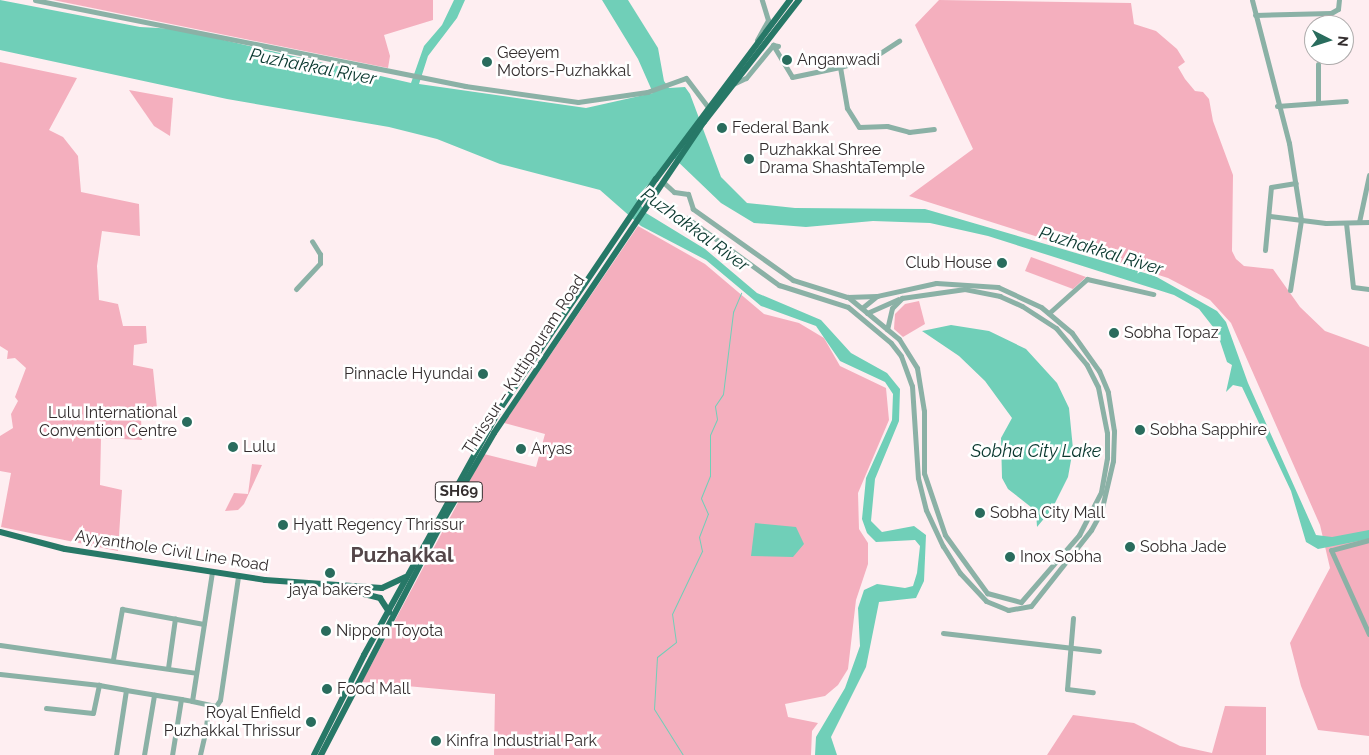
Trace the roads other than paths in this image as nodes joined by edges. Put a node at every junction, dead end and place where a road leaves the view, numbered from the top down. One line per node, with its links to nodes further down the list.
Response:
1 (35, 0): 16 (street)
2 (762, 0): 12 (street)
3 (790, 0): 12 (main road)
4 (799, 0): 11 (main road)
5 (1252, 0): 7 (street)
6 (1339, 0): 7 (street)
7 (1255, 15): 15 (street)
8 (899, 41): 10 (street)
9 (1318, 65): 14 (street)
10 (840, 67): 11 (street); 17 (street)
11 (733, 84): 16 (main road)
12 (723, 87): 16 (main road)
13 (1346, 101): 14 (street)
14 (1318, 102): 15 (street)
15 (1278, 106): 20 (street)
16 (710, 110): 19 (main road, Thrissur – Kuttippuram Road); 27 (main road)
17 (934, 129)
18 (1369, 176): 24 (street)
19 (664, 182): 21 (main road, Thrissur – Kuttippuram Road / SH69); 35 (street)
20 (1296, 183): 22 (street); 23 (street)
21 (651, 200): 27 (main road, Thrissur – Kuttippuram Road / SH69); 40 (street)
22 (1270, 216): 23 (street); 29 (street)
23 (1301, 220): 26 (street); 32 (street)
24 (1359, 222): 25 (street); 26 (street)
25 (1369, 222)
26 (1346, 223): 31 (street)
27 (618, 240): 42 (main road, Thrissur – Kuttippuram Road / SH69)
28 (312, 242): 30 (street)
29 (1264, 250)
30 (296, 289)
31 (1369, 289)
32 (1290, 290)
33 (1153, 294): 39 (street)
34 (877, 296): 35 (street); 37 (street); 39 (street)
35 (847, 297): 37 (street)
36 (898, 299): 38 (street); 41 (street); 48 (street)
37 (862, 307): 38 (street); 40 (street)
38 (868, 313): 40 (street); 41 (street)
39 (1049, 313): 50 (street)
40 (860, 315): 44 (street)
41 (888, 329): 43 (street)
42 (489, 434): 53 (main road, Thrissur – Kuttippuram Road); 85 (main road, Thrissur – Kuttippuram Road / SH69)
43 (923, 456): 44 (street); 47 (street)
44 (915, 458): 51 (street)
45 (0, 532): 49 (main road, Ayyanthole Civil Line Road)
46 (1369, 540): 62 (street)
47 (966, 567): 51 (street); 55 (street)
48 (1048, 567): 50 (street); 55 (street)
49 (212, 572): 52 (main road, Ayyanthole Civil Line Road); 60 (street)
50 (1055, 573): 56 (street)
51 (960, 574): 56 (street)
52 (238, 576): 54 (main road, Ayyanthole Civil Line Road); 76 (street)
53 (407, 576): 54 (main road, Ayyanthole Civil Line Road); 57 (main road, Thrissur – Kuttippuram Road)
54 (341, 588): 57 (main road, Ayyanthole Civil Line Road)
55 (1008, 602): 56 (street)
56 (1006, 609)
57 (388, 612): 84 (main road, Thrissur – Kuttippuram Road)
58 (175, 618): 60 (street); 66 (street); 67 (street)
59 (1073, 618): 64 (street)
60 (204, 624): 69 (street)
61 (943, 633): 64 (street)
62 (1369, 634)
63 (0, 645): 66 (street)
64 (1070, 648): 65 (street); 72 (street)
65 (1099, 651)
66 (113, 659): 67 (street)
67 (168, 668): 69 (street)
68 (0, 674): 70 (street)
69 (196, 674): 75 (street)
70 (99, 686): 71 (street); 77 (street)
71 (126, 690): 73 (street); 80 (street)
72 (1093, 692)
73 (154, 694): 74 (street); 81 (street)
74 (180, 699): 75 (street); 78 (street)
75 (192, 701): 76 (street)
76 (209, 705): 79 (street)
77 (46, 708)
78 (175, 727): 79 (street); 82 (street)
79 (205, 733): 83 (street)
80 (116, 755)
81 (144, 755)
82 (172, 755)
83 (200, 755)
84 (314, 755)
85 (321, 755)

